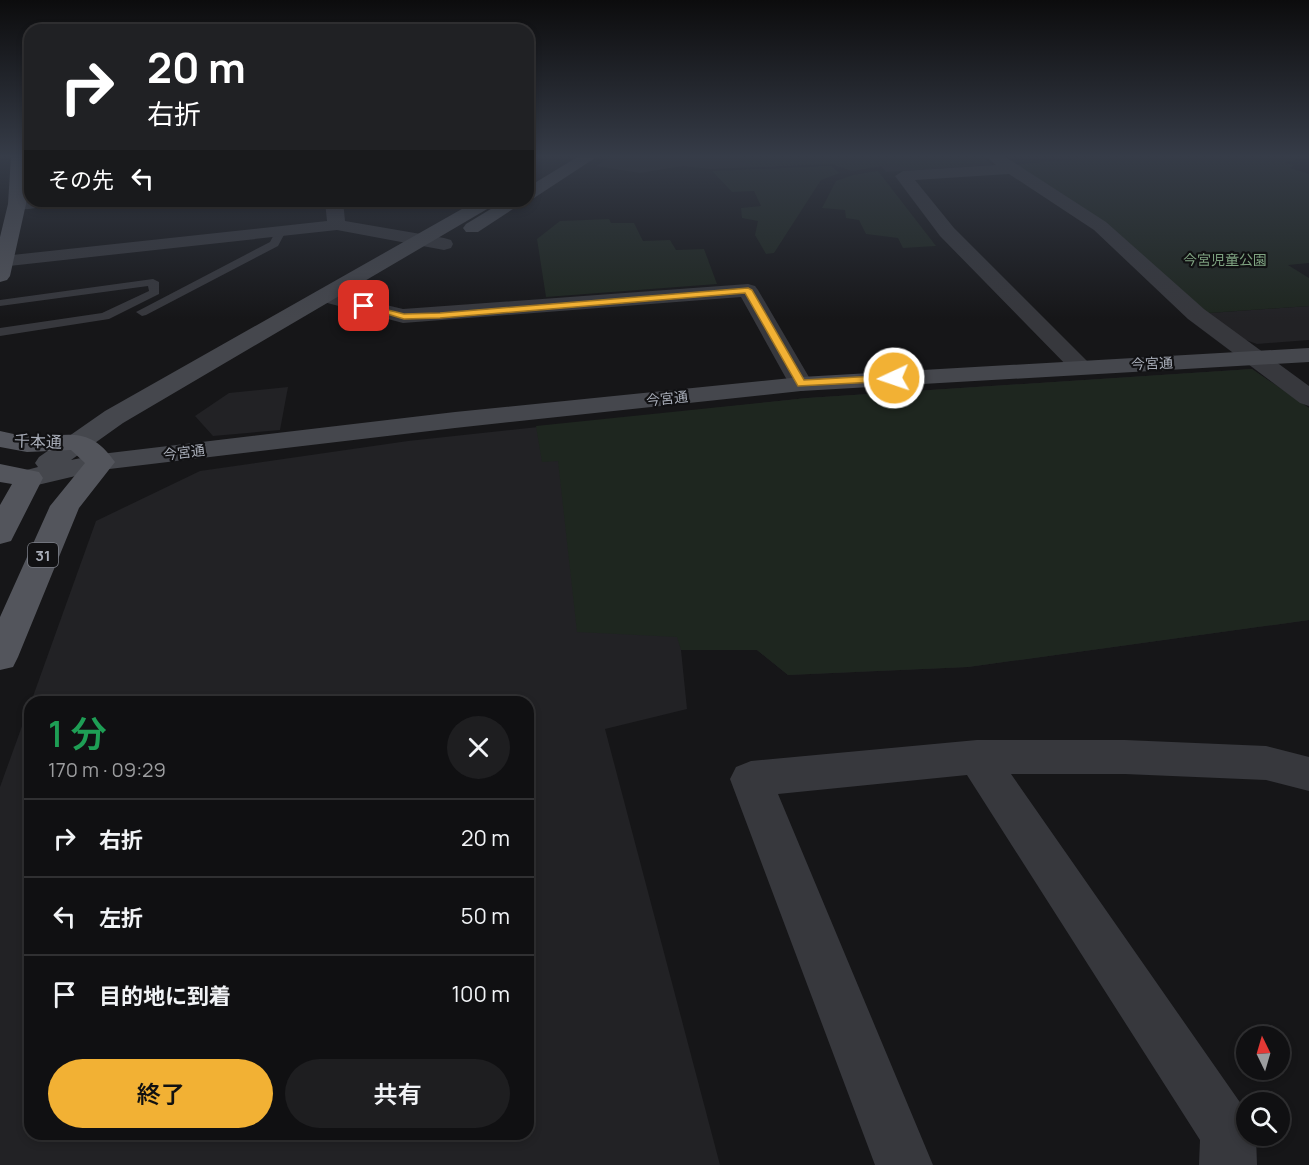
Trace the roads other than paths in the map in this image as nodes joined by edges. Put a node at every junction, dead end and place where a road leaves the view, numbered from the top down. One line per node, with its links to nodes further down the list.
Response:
1 (11, 210): 11 (main road)
2 (335, 210): 7 (street)
3 (472, 210): 9 (street)
4 (500, 210): 10 (street)
5 (930, 210): 18 (street)
6 (1075, 210): 17 (street)
7 (337, 225): 8 (street); 9 (street)
8 (281, 231): 11 (street); 14 (lane)
9 (420, 240): 10 (street); 12 (street)
10 (444, 244): 12 (street)
11 (2, 269)
12 (336, 299): 19 (street); 20 (street); 24 (street)
13 (0, 303): 15 (lane)
14 (141, 312)
15 (0, 332)
16 (1309, 355): 17 (street, 今宮通)
17 (1254, 358): 18 (street, 今宮通); 21 (street)
18 (1081, 367): 20 (street, 今宮通)
19 (228, 375)
20 (801, 384): 24 (street, 今宮通)
21 (1309, 398)
22 (148, 423): 24 (street)
23 (0, 439): 24 (main road, 千本通)
24 (89, 452): 25 (street, 今宮通); 27 (main road, 31)
25 (14, 476): 26 (main road)
26 (0, 534)
27 (0, 657)
28 (977, 757): 29 (street); 30 (street); 31 (street)
29 (1309, 774)
30 (904, 1165)
31 (1228, 1165)

